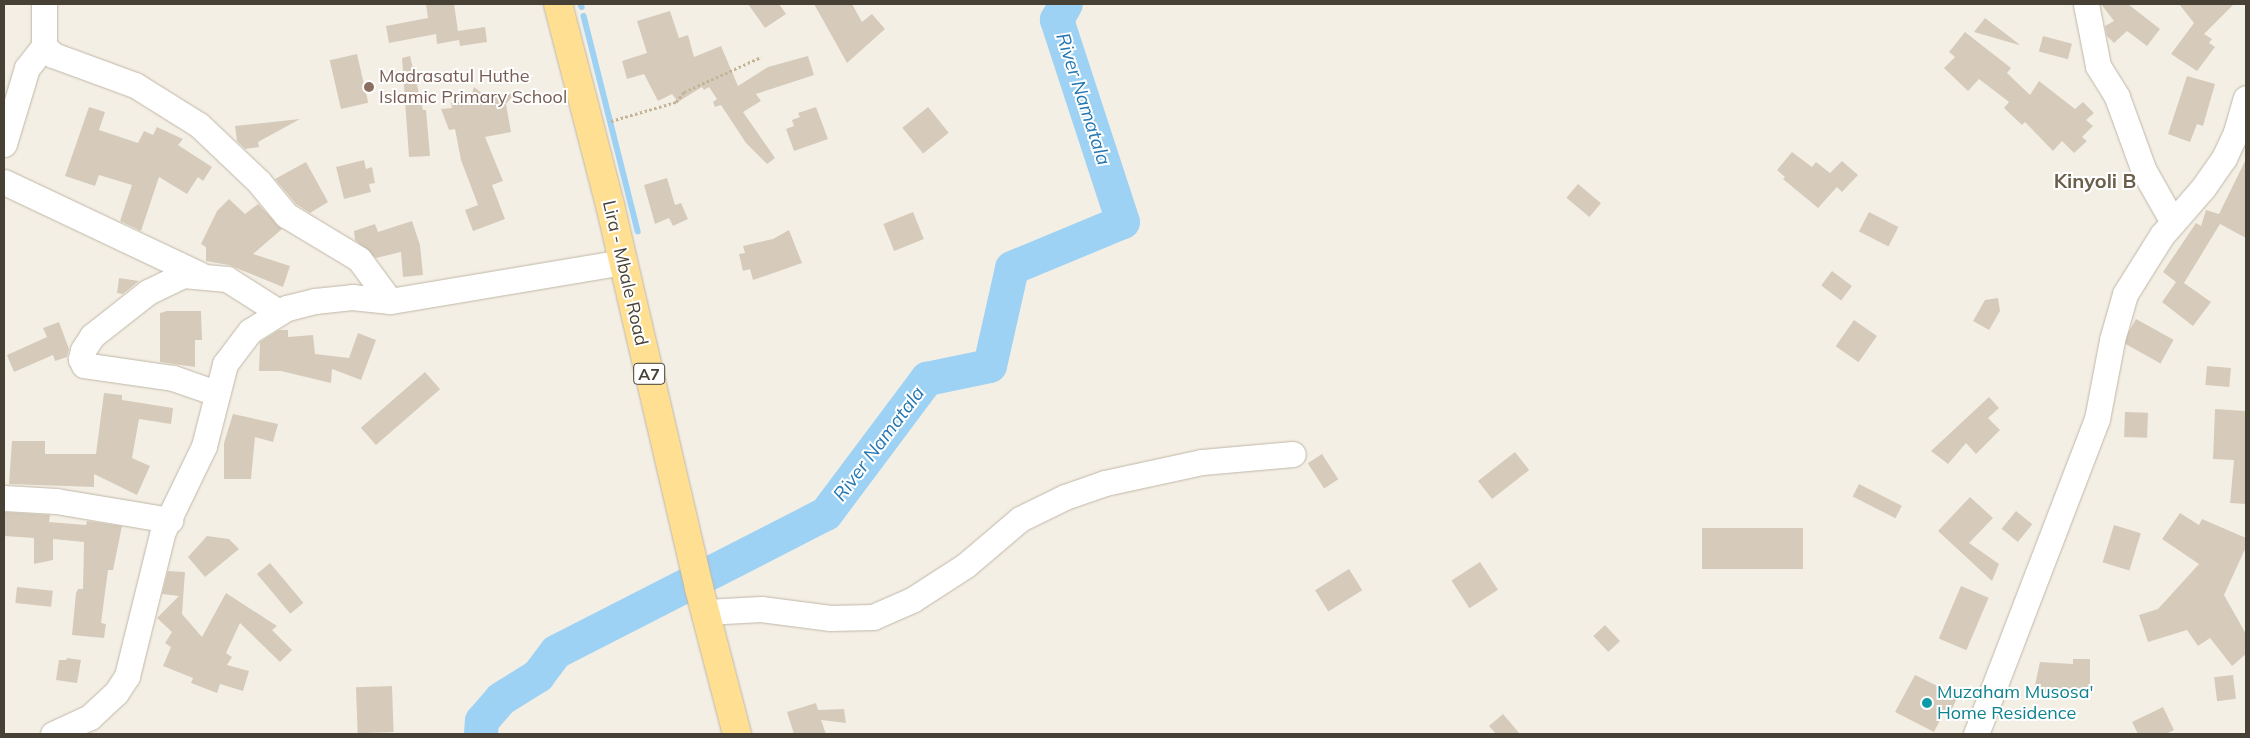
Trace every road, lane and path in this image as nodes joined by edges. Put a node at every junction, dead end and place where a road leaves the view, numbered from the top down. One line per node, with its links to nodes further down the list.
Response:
1 (44, 4): 4 (street)
2 (558, 4): 7 (main road, Lira - Mbale Road / A7)
3 (2086, 4): 10 (street)
4 (44, 46): 8 (street); 13 (street)
5 (761, 57): 7 (path)
6 (2246, 98): 10 (street)
7 (589, 126): 11 (main road, Lira - Mbale Road / A7)
8 (4, 144)
9 (4, 182): 12 (street)
10 (2173, 222): 22 (street)
11 (622, 262): 13 (street); 19 (main road, Lira - Mbale Road / A7)
12 (199, 274): 14 (street); 15 (street)
13 (390, 301): 14 (street)
14 (278, 312): 15 (street)
15 (216, 393): 18 (street)
16 (1293, 454): 19 (street)
17 (4, 498): 18 (street)
18 (170, 520): 20 (street)
19 (702, 600): 21 (main road, A7)
20 (53, 734)
21 (737, 734)
22 (1976, 734)

